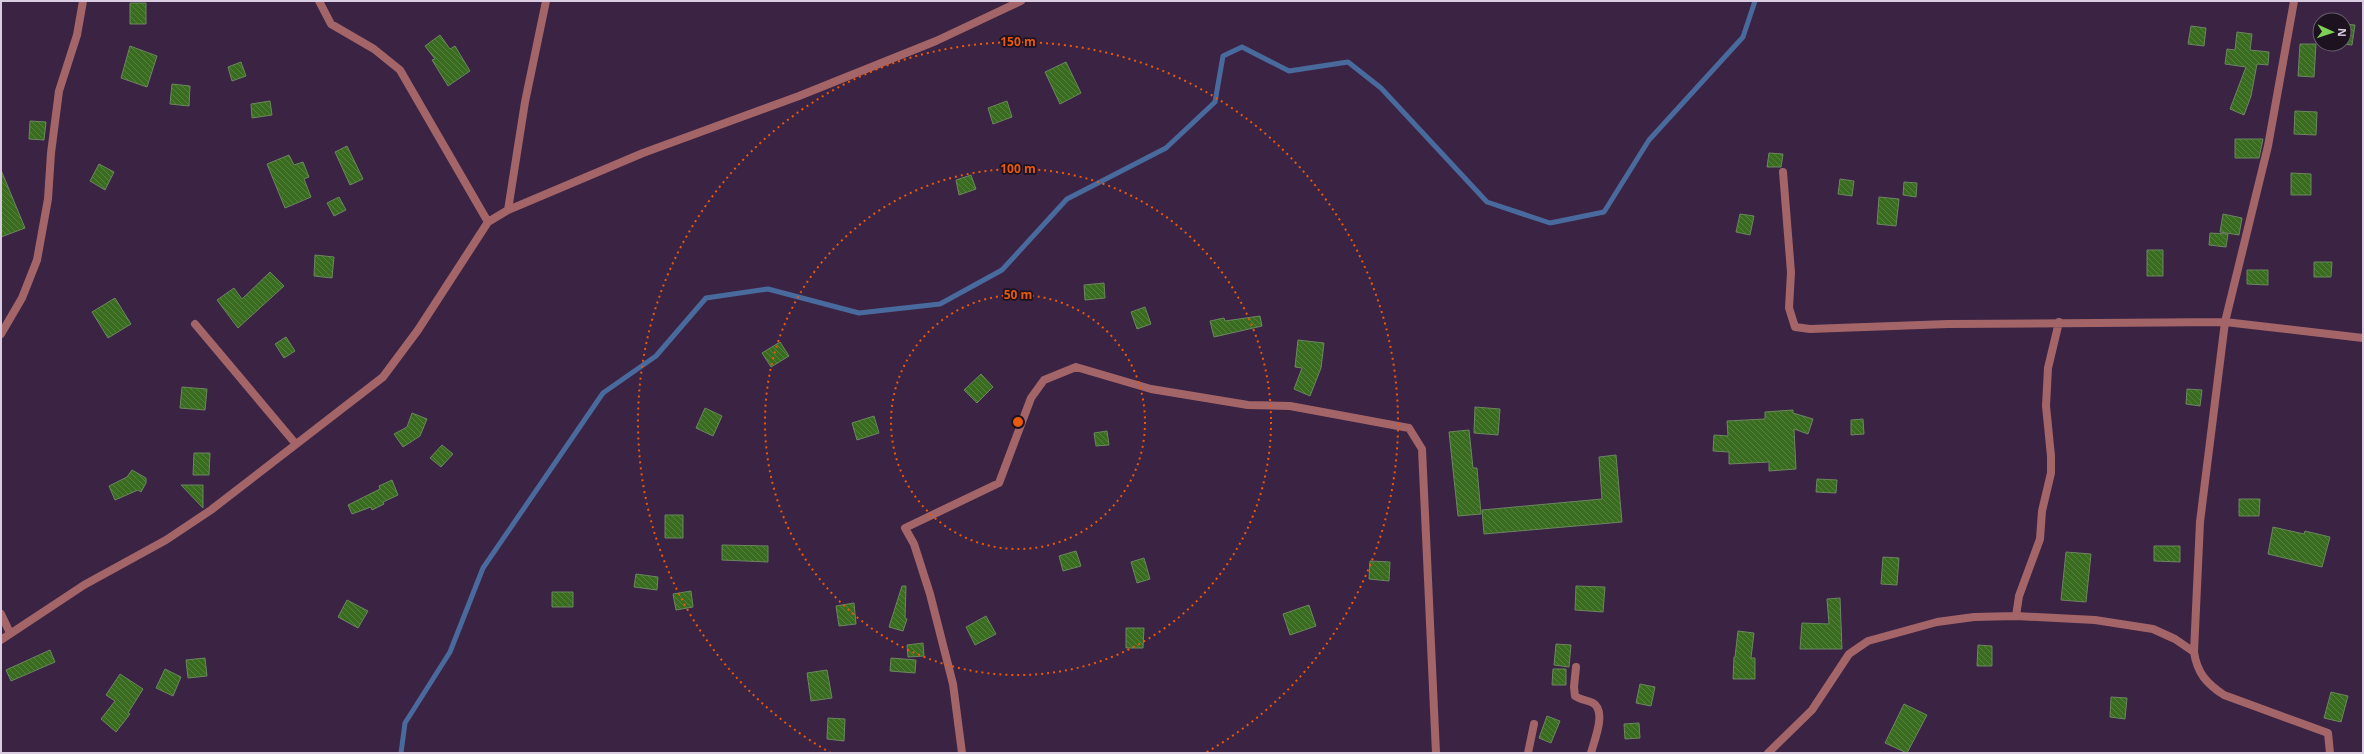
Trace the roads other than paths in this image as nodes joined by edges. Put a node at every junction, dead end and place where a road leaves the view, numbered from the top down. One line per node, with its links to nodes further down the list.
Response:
1 (83, 1): 12 (street)
2 (319, 1): 8 (street)
3 (546, 1): 7 (street)
4 (1021, 1): 7 (street)
5 (2294, 1): 10 (street)
6 (1783, 172): 9 (street)
7 (508, 210): 8 (street)
8 (488, 222): 14 (street)
9 (2059, 322): 10 (street); 16 (street)
10 (2225, 322): 13 (street); 19 (street)
11 (194, 324): 14 (street)
12 (1, 334)
13 (2363, 338)
14 (294, 443): 17 (street)
15 (1, 614): 17 (street)
16 (2016, 616): 19 (street); 26 (street)
17 (10, 633): 18 (street)
18 (1, 640)
19 (2194, 652): 27 (street)
20 (1576, 667): 25 (street)
21 (1534, 724): 24 (street)
22 (962, 753): 23 (street)
23 (1436, 753)
24 (1528, 753)
25 (1591, 753)
26 (1768, 753)
27 (2330, 753)

